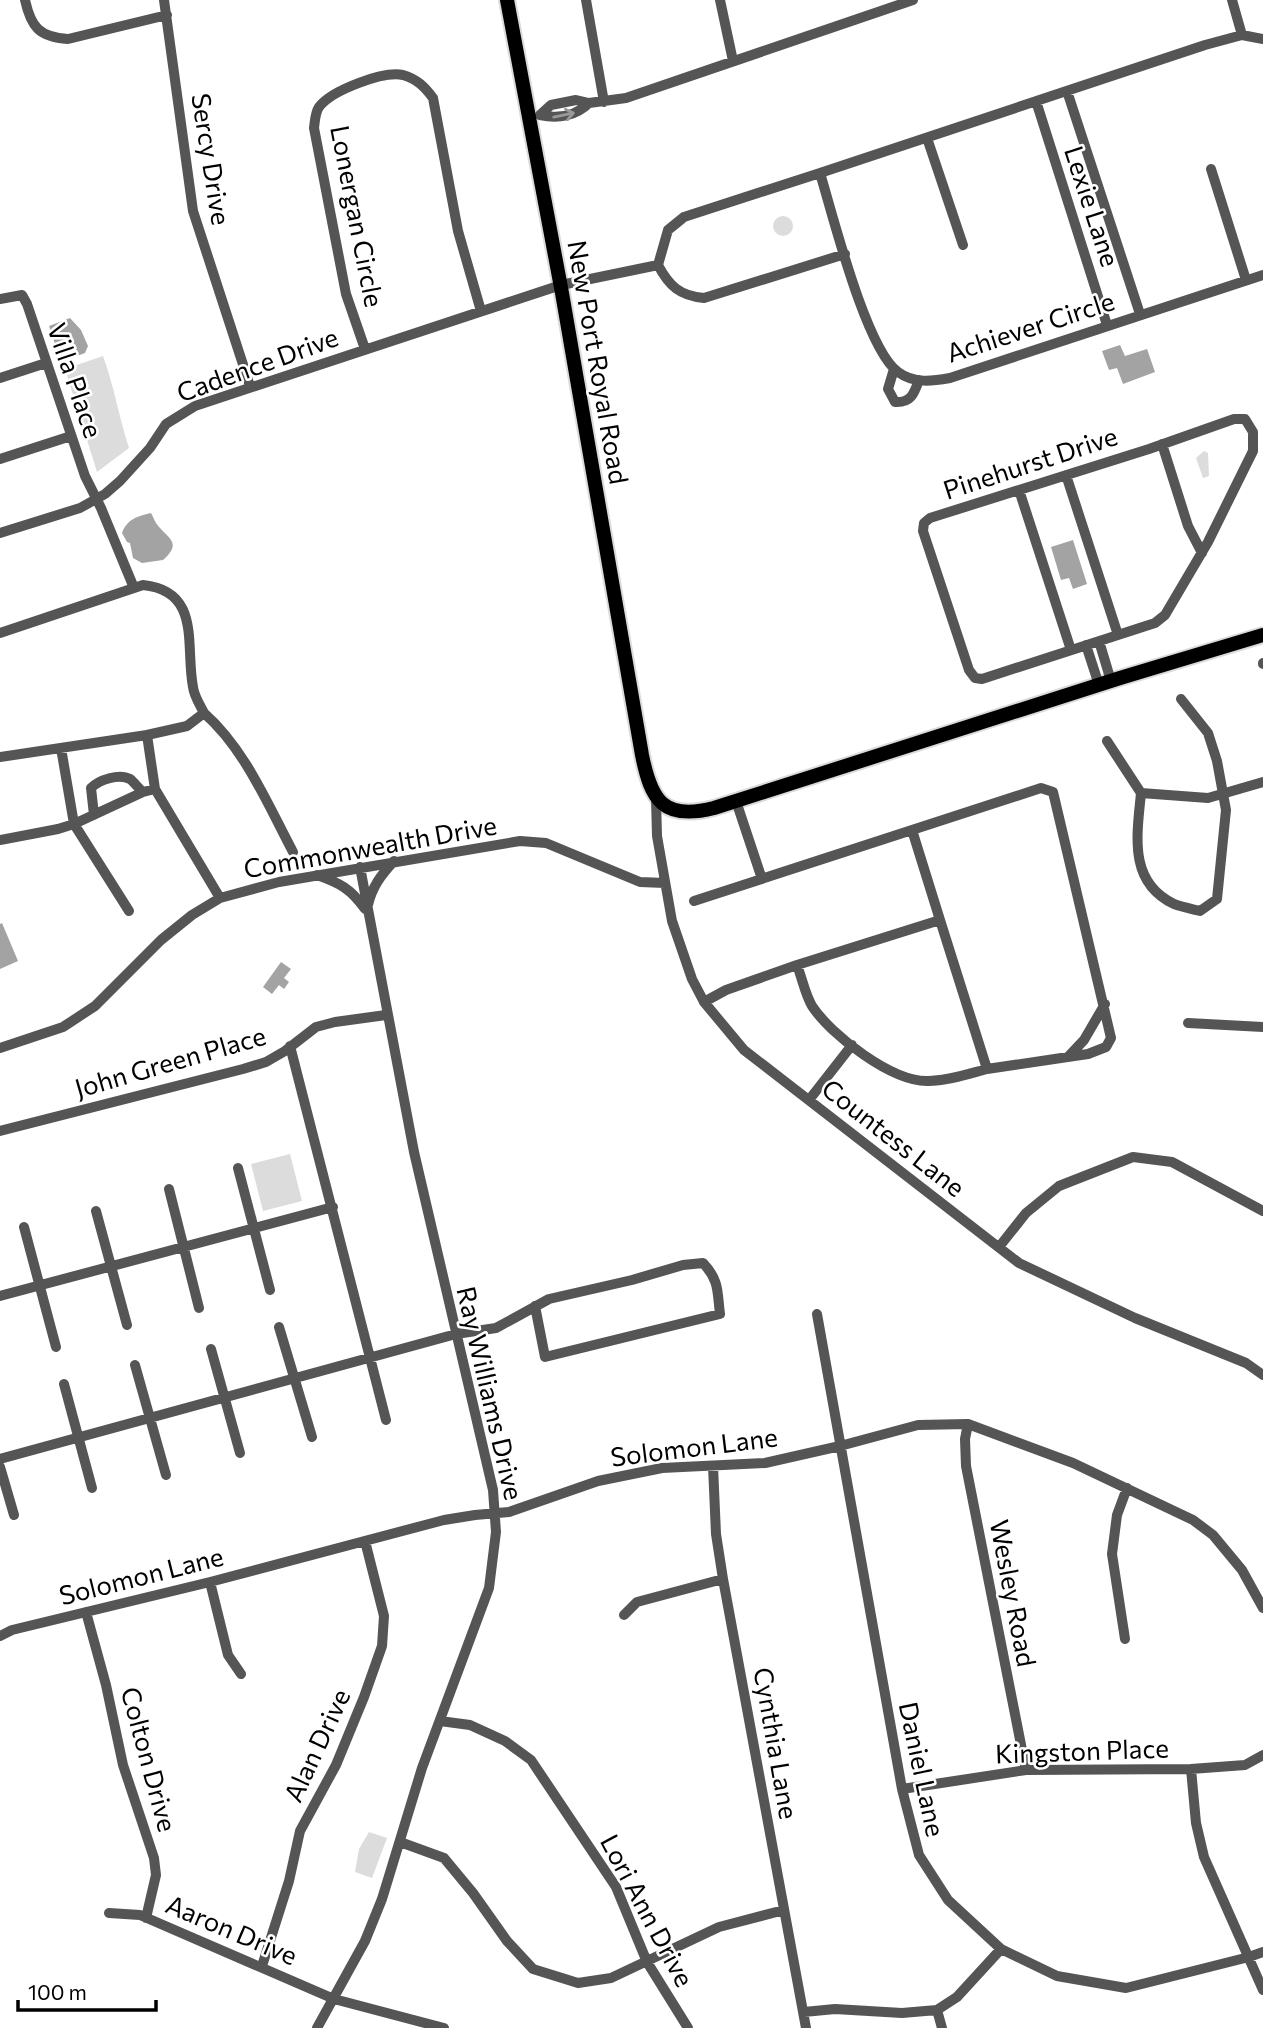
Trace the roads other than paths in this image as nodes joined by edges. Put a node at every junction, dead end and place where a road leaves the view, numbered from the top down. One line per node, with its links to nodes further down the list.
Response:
1 (25, 0): 10 (street)
2 (164, 0): 10 (street, Sercy Drive)
3 (507, 0): 17 (main road, New Port Royal Road)
4 (586, 0): 15 (street)
5 (720, 0): 13 (street)
6 (874, 0): 9 (street)
7 (913, 0): 9 (street)
8 (1232, 0): 11 (street)
9 (878, 12): 13 (street)
10 (167, 15): 36 (street, Sercy Drive)
11 (1242, 36): 12 (street); 14 (street)
12 (1263, 39)
13 (733, 61): 15 (street)
14 (1067, 91): 16 (street); 29 (street, Lexie Lane)
15 (604, 102): 17 (street)
16 (1036, 102): 18 (street); 30 (street, Lexie Lane)
17 (534, 116): 26 (main road, New Port Royal Road)
18 (927, 138): 20 (street); 21 (street)
19 (1211, 169): 25 (street)
20 (820, 173): 22 (street); 23 (street)
21 (962, 245)
22 (845, 254): 23 (street); 33 (street)
23 (658, 265): 26 (street)
24 (1263, 275): 25 (street, Achiever Circle)
25 (1246, 280): 29 (street, Achiever Circle)
26 (561, 285): 28 (street, Cadence Drive); 64 (main road, New Port Royal Road)
27 (0, 299): 32 (street, Villa Place)
28 (481, 311): 31 (street, Cadence Drive); 31 (street, Lonergan Circle)
29 (1140, 314): 30 (street, Achiever Circle)
30 (1107, 325): 35 (street, Achiever Circle)
31 (365, 349): 36 (street, Cadence Drive)
32 (46, 363): 34 (street); 37 (street, Villa Place)
33 (894, 369): 35 (street, Achiever Circle); 35 (street)
34 (0, 378)
35 (919, 380)
36 (250, 386): 42 (street, Cadence Drive)
37 (71, 436): 39 (street); 42 (street, Villa Place)
38 (1162, 444): 40 (street, Pinehurst Drive); 44 (street); 44 (street, Pinehurst Drive)
39 (0, 459)
40 (1066, 475): 41 (street, Pinehurst Drive); 47 (street)
41 (1019, 490): 51 (street); 51 (street, Pinehurst Drive)
42 (96, 499): 43 (street, Cadence Drive); 45 (street, Villa Place)
43 (0, 533)
44 (1202, 553): 47 (street, Pinehurst Drive)
45 (134, 588): 46 (street); 54 (street)
46 (0, 633)
47 (1118, 635): 49 (street, Pinehurst Drive)
48 (1263, 635): 52 (main road)
49 (1100, 641): 50 (street, Pinehurst Drive); 52 (street)
50 (1086, 645): 51 (street, Pinehurst Drive); 52 (street)
51 (1071, 650)
52 (1105, 683): 65 (main road)
53 (1181, 699): 63 (street)
54 (204, 713): 55 (street); 70 (street)
55 (146, 735): 57 (street); 60 (street)
56 (1107, 741): 62 (street)
57 (61, 748): 58 (street); 67 (street)
58 (0, 757)
59 (1263, 782): 63 (street)
60 (155, 789): 61 (street); 76 (street)
61 (143, 792): 66 (street); 66 (street)
62 (1141, 793): 63 (street); 63 (street)
63 (1223, 794)
64 (656, 799): 65 (main road); 75 (street, Countess Lane)
65 (736, 801): 74 (street)
66 (94, 815): 67 (street)
67 (74, 824): 69 (street); 78 (street)
68 (912, 830): 74 (street); 80 (street); 83 (street)
69 (0, 839)
70 (293, 852)
71 (394, 862): 72 (street, Commonwealth Drive); 75 (street, Commonwealth Drive); 79 (street)
72 (360, 867): 73 (street, Commonwealth Drive); 79 (street, Ray Williams Drive)
73 (316, 875): 76 (street, Commonwealth Drive); 79 (street)
74 (762, 879): 77 (street)
75 (665, 883): 82 (street, Countess Lane)
76 (220, 898): 89 (street, Commonwealth Drive)
77 (694, 901)
78 (129, 911)
79 (367, 911): 84 (street, Ray Williams Drive)
80 (940, 920): 81 (street); 91 (street)
81 (797, 965): 82 (street); 87 (street)
82 (704, 1002): 92 (street, Countess Lane)
83 (1105, 1004): 90 (street); 90 (street)
84 (386, 1015): 88 (street, John Green Place); 112 (street, Ray Williams Drive)
85 (1188, 1024): 86 (street)
86 (1263, 1027)
87 (852, 1045): 91 (street); 92 (street)
88 (290, 1046): 93 (street, John Green Place); 96 (street)
89 (0, 1048)
90 (1068, 1057): 91 (street)
91 (986, 1069)
92 (809, 1100): 102 (street, Countess Lane)
93 (0, 1131)
94 (238, 1168): 100 (street)
95 (169, 1189): 101 (street)
96 (332, 1207): 100 (street); 115 (street)
97 (96, 1211): 103 (street)
98 (1263, 1211): 102 (street)
99 (24, 1227): 104 (street)
100 (255, 1228): 101 (street); 105 (street)
101 (184, 1246): 103 (street); 108 (street)
102 (999, 1247): 117 (street, Countess Lane)
103 (110, 1266): 104 (street); 110 (street)
104 (40, 1286): 106 (street); 113 (street)
105 (270, 1290)
106 (0, 1296)
107 (535, 1306): 107 (street); 112 (street)
108 (199, 1308)
109 (817, 1314): 126 (street, Daniel Lane)
110 (127, 1325)
111 (279, 1327): 118 (street)
112 (456, 1334): 115 (street); 134 (street, Ray Williams Drive)
113 (56, 1348)
114 (211, 1349): 120 (street)
115 (370, 1357): 118 (street); 122 (street)
116 (135, 1365): 121 (street)
117 (1263, 1375)
118 (295, 1378): 120 (street); 125 (street)
119 (64, 1384): 124 (street)
120 (224, 1397): 121 (street); 127 (street)
121 (149, 1418): 124 (street); 131 (street)
122 (386, 1420)
123 (968, 1424): 126 (street, Solomon Lane); 133 (street, Solomon Lane); 148 (street, Wesley Road)
124 (78, 1437): 128 (street); 132 (street)
125 (313, 1437)
126 (840, 1446): 129 (street, Solomon Lane); 149 (street, Daniel Lane)
127 (240, 1453)
128 (0, 1459)
129 (713, 1466): 134 (street, Solomon Lane); 137 (street, Cynthia Lane)
130 (0, 1467): 135 (street)
131 (166, 1475)
132 (92, 1488)
133 (1127, 1489): 139 (street, Solomon Lane); 143 (street)
134 (495, 1514): 136 (street, Solomon Lane); 145 (street, Ray Williams Drive)
135 (14, 1515)
136 (365, 1541): 138 (street, Solomon Lane); 158 (street, Alan Drive)
137 (723, 1579): 141 (street); 151 (street, Cynthia Lane)
138 (211, 1582): 140 (street, Solomon Lane); 144 (street)
139 (1263, 1608)
140 (86, 1612): 142 (street, Solomon Lane); 153 (street, Colton Drive)
141 (624, 1615)
142 (0, 1636)
143 (1125, 1639)
144 (241, 1674)
145 (439, 1721): 150 (street, Ray Williams Drive); 157 (street, Lori Ann Drive)
146 (1263, 1755): 147 (street, Kingston Place)
147 (1191, 1769): 148 (street, Kingston Place); 156 (street)
148 (1026, 1770): 149 (street, Kingston Place)
149 (902, 1789): 154 (street, Daniel Lane)
150 (400, 1842): 157 (street); 160 (street, Ray Williams Drive)
151 (784, 1910): 157 (street); 162 (street, Cynthia Lane)
152 (109, 1913): 153 (street, Aaron Drive)
153 (146, 1917): 158 (street, Aaron Drive)
154 (1001, 1949): 156 (street, Daniel Lane); 161 (street)
155 (1263, 1952): 156 (street)
156 (1250, 1957): 159 (street)
157 (647, 1962): 165 (street, Lori Ann Drive)
158 (262, 1966): 160 (street, Aaron Drive)
159 (1263, 1990)
160 (334, 1999): 163 (street, Ray Williams Drive); 164 (street, Aaron Drive)
161 (937, 2010): 162 (street); 167 (street)
162 (804, 2012): 166 (street, Cynthia Lane)
163 (317, 2028)
164 (444, 2028)
165 (688, 2028)
166 (806, 2028)
167 (942, 2028)

